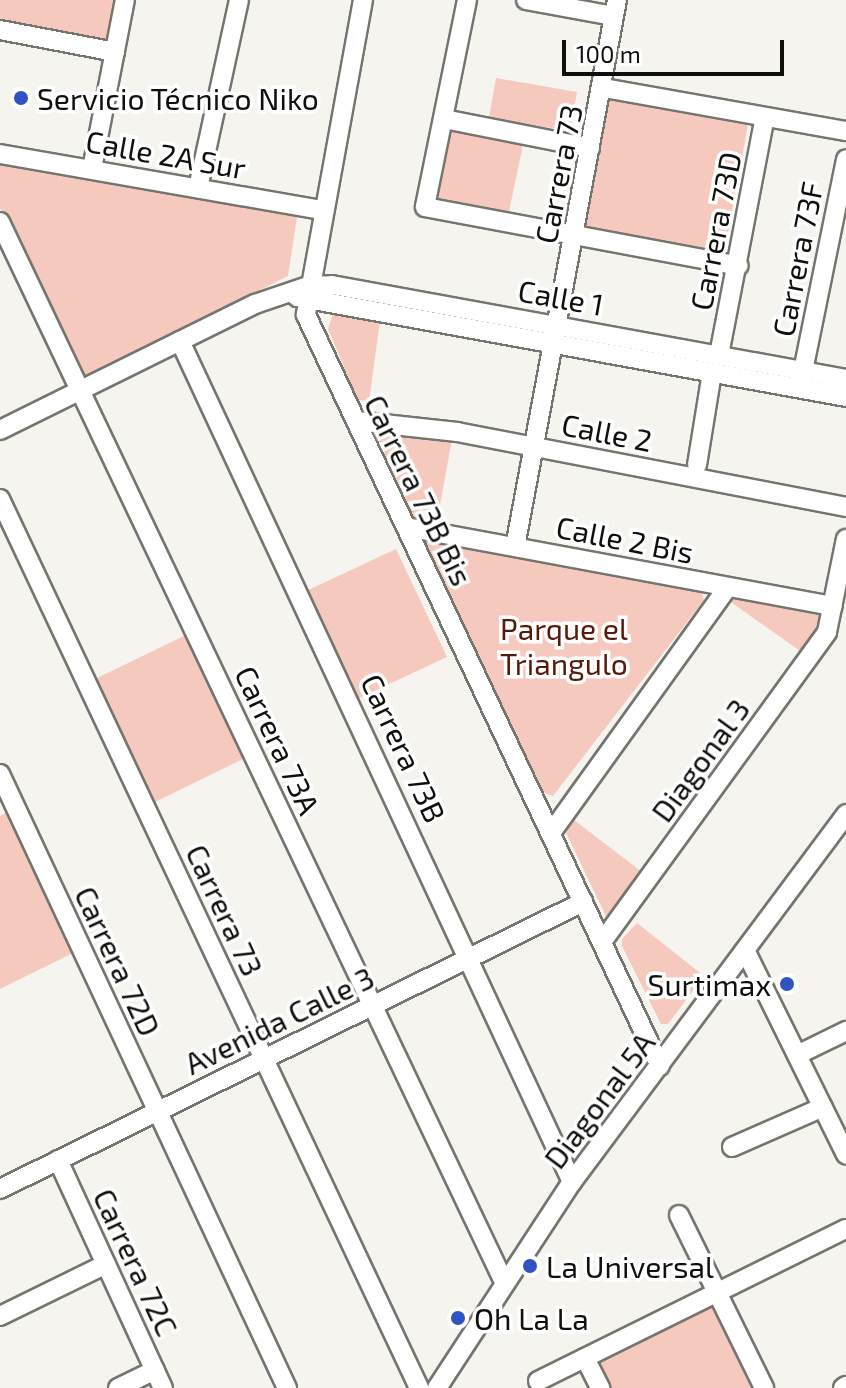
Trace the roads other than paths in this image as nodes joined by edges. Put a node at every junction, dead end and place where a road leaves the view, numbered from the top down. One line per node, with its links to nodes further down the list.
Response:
1 (125, 0): 8 (street)
2 (239, 0): 17 (street)
3 (363, 0): 18 (street, Carrera 73B Bis)
4 (467, 0): 11 (street)
5 (526, 0): 6 (street)
6 (616, 8): 9 (street, Carrera 73)
7 (0, 30): 8 (street)
8 (115, 52): 16 (street)
9 (604, 88): 10 (street); 13 (street, Carrera 73)
10 (765, 117): 12 (street); 21 (street, Carrera 73D)
11 (444, 119): 13 (street); 20 (street)
12 (846, 131)
13 (590, 148): 20 (street, Carrera 73)
14 (0, 154): 16 (street, Calle 2A Sur)
15 (846, 159): 25 (street, Carrera 73F)
16 (92, 169): 17 (street, Calle 2A Sur)
17 (198, 188): 18 (street, Calle 2A Sur)
18 (322, 210): 22 (street, Carrera 73B Bis)
19 (0, 222): 29 (street, Carrera 73A)
20 (573, 234): 21 (street); 23 (street, Carrera 73)
21 (739, 266): 26 (street, Carrera 73D)
22 (307, 292): 23 (street, Calle 1); 24 (street, Calle 1); 31 (street, Carrera 73B Bis)
23 (556, 334): 26 (street, Calle 1); 33 (street, Carrera 73)
24 (180, 341): 29 (street, Calle 1); 49 (street, Carrera 73B)
25 (805, 362): 27 (street, Calle 1); 28 (street, Calle 1)
26 (716, 364): 27 (street, Calle 1); 34 (street, Carrera 73D)
27 (779, 376): 30 (street, Calle 1)
28 (846, 379)
29 (81, 390): 32 (street, Calle 1); 50 (street, Carrera 73A)
30 (846, 397)
31 (356, 421): 33 (street, Calle 2); 37 (street, Carrera 73B Bis)
32 (0, 430)
33 (533, 447): 36 (street, Calle 2); 39 (street, Carrera 73)
34 (697, 465)
35 (0, 499): 53 (street, Carrera 73)
36 (846, 507)
37 (406, 527): 39 (street, Calle 2 Bis); 45 (street, Carrera 73B Bis)
38 (846, 539): 41 (street, Diagonal 3)
39 (515, 547): 40 (street, Calle 2 Bis)
40 (728, 587): 41 (street, Calle 2 Bis); 45 (street)
41 (833, 606): 47 (street, Diagonal 3)
42 (0, 774): 43 (street, Carrera 72D)
43 (6, 805): 56 (street, Carrera 72D)
44 (846, 814): 48 (street, Diagonal 5A)
45 (551, 833): 46 (street, Carrera 73B Bis)
46 (583, 902): 47 (street, Carrera 73B Bis); 49 (street, Avenida Calle 3)
47 (602, 942): 54 (street, Carrera 73B Bis)
48 (745, 950): 52 (street); 54 (street, Diagonal 5A)
49 (471, 957): 50 (street, Avenida Calle 3); 60 (street, Carrera 73B)
50 (372, 1006): 53 (street, Avenida Calle 3); 65 (street, Carrera 73A)
51 (846, 1031): 52 (street)
52 (797, 1055): 55 (street)
53 (264, 1059): 56 (street, Avenida Calle 3); 74 (street, Carrera 73)
54 (660, 1066): 60 (street, Diagonal 5A)
55 (823, 1107): 57 (street); 58 (street)
56 (157, 1111): 59 (street, Avenida Calle 3); 73 (street, Carrera 72D)
57 (732, 1147)
58 (846, 1154)
59 (58, 1160): 61 (street, Avenida Calle 3); 64 (street, Carrera 72C)
60 (572, 1182): 65 (street, Diagonal 5A)
61 (0, 1189)
62 (679, 1215): 66 (street)
63 (846, 1229): 66 (street)
64 (106, 1264): 67 (street); 69 (street, Carrera 72C)
65 (504, 1282): 75 (street, Diagonal 5A)
66 (717, 1293): 68 (street); 77 (street)
67 (0, 1316)
68 (585, 1358): 70 (street); 76 (street)
69 (155, 1370): 71 (street); 72 (street, Carrera 72C)
70 (538, 1381)
71 (118, 1388)
72 (163, 1388)
73 (287, 1388)
74 (419, 1388)
75 (437, 1388)
76 (600, 1388)
77 (764, 1388)

